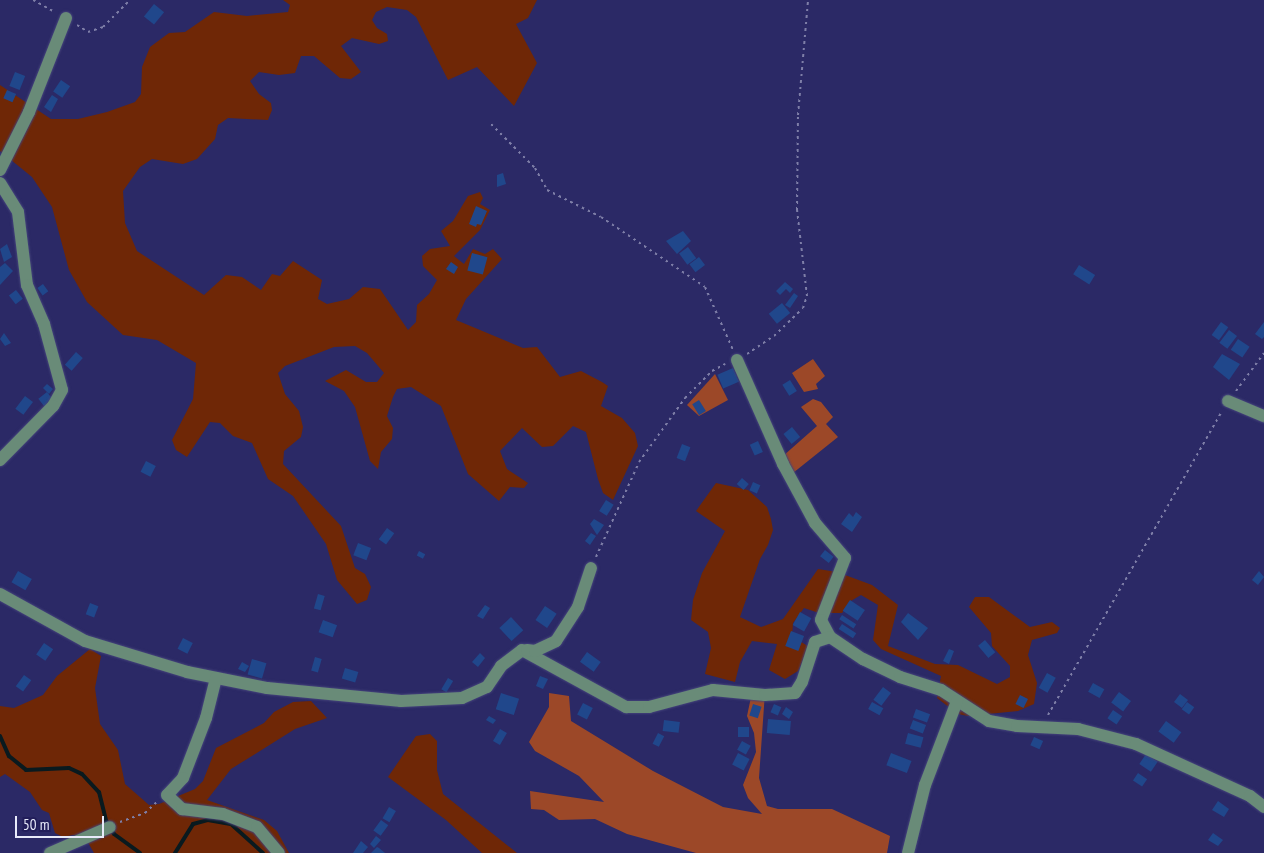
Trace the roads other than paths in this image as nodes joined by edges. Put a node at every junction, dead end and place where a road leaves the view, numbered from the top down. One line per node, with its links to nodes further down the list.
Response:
1 (66, 18): 2 (street)
2 (0, 170)
3 (0, 183): 7 (street)
4 (737, 360): 10 (street)
5 (1228, 401): 6 (street)
6 (1264, 416)
7 (0, 460)
8 (591, 568): 11 (street)
9 (0, 594): 12 (street)
10 (830, 637): 11 (street); 13 (street)
11 (522, 650): 12 (street)
12 (216, 678): 17 (street)
13 (957, 701): 14 (street); 18 (street)
14 (1264, 807)
15 (110, 827): 16 (street)
16 (50, 853)
17 (279, 853)
18 (908, 853)

